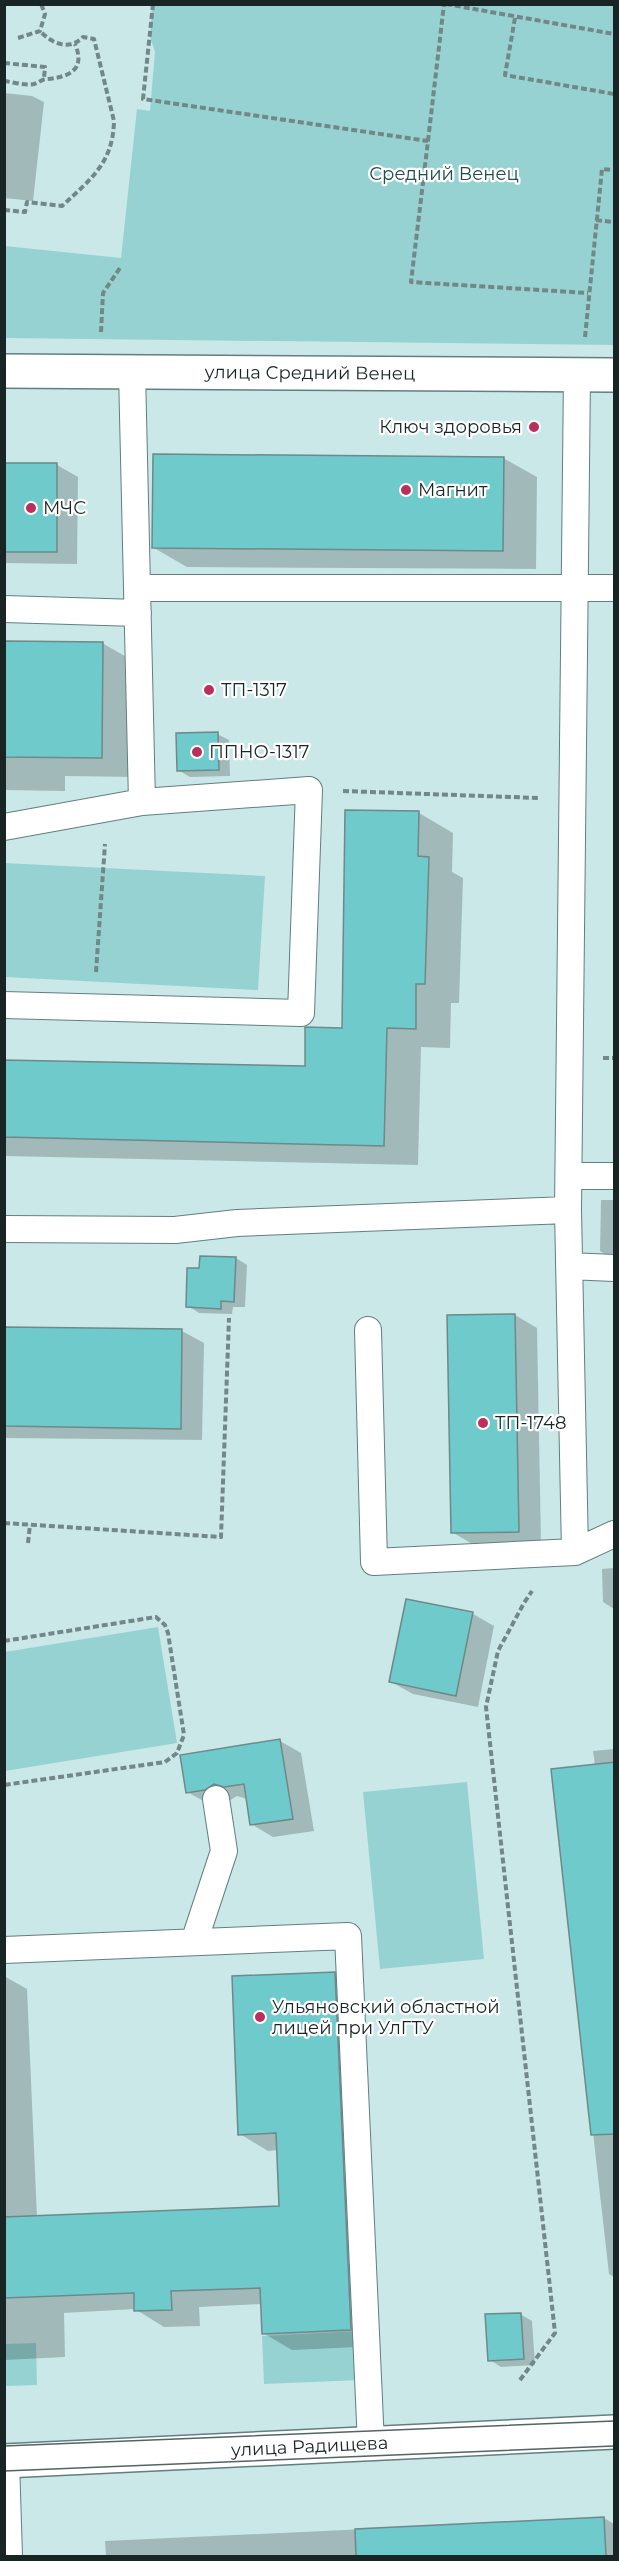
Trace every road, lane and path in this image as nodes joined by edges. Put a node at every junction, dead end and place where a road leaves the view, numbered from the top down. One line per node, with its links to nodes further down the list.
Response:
1 (41, 4): 5 (path)
2 (153, 4): 13 (path)
3 (445, 4): 4 (path); 13 (path)
4 (516, 18): 6 (path); 12 (path)
5 (40, 31): 7 (path); 8 (path)
6 (615, 34)
7 (18, 38)
8 (75, 44): 10 (path); 15 (path)
9 (4, 63): 10 (path)
10 (44, 78): 11 (path)
11 (4, 81)
12 (615, 94)
13 (428, 141): 19 (path)
14 (615, 170): 16 (path)
15 (4, 210)
16 (597, 220): 17 (path); 19 (path)
17 (615, 222)
18 (120, 268): 22 (path)
19 (588, 293): 20 (path)
20 (581, 359): 22 (street, улица Средний Венец); 23 (street, улица Средний Венец); 25 (lane)
21 (4, 371): 22 (street, улица Средний Венец)
22 (117, 372): 24 (lane)
23 (615, 375)
24 (137, 588): 25 (lane); 28 (lane)
25 (575, 588): 26 (lane); 30 (lane)
26 (615, 588)
27 (4, 609): 28 (lane)
28 (138, 613): 31 (lane)
29 (309, 790): 30 (path); 31 (lane); 35 (lane)
30 (573, 799): 36 (lane)
31 (142, 802): 32 (lane)
32 (107, 808): 33 (lane); 35 (path)
33 (4, 827)
34 (4, 1005): 35 (lane)
35 (94, 1008)
36 (569, 1176): 37 (lane); 38 (lane)
37 (615, 1176)
38 (568, 1210): 39 (lane); 40 (lane)
39 (4, 1229)
40 (569, 1266): 41 (lane); 48 (lane)
41 (615, 1268)
42 (229, 1318): 45 (path)
43 (368, 1330): 48 (lane)
44 (4, 1523): 45 (path)
45 (30, 1525): 47 (path)
46 (615, 1534): 48 (lane)
47 (28, 1543)
48 (575, 1552): 54 (path)
49 (4, 1641): 50 (path)
50 (4, 1785)
51 (216, 1799): 52 (lane)
52 (194, 1942): 53 (lane); 56 (lane)
53 (4, 1950)
54 (520, 2380)
55 (615, 2432): 56 (street, улица Радищева)
56 (371, 2445): 57 (street, улица Радищева)
57 (5, 2461): 58 (lane)
58 (9, 2556)

